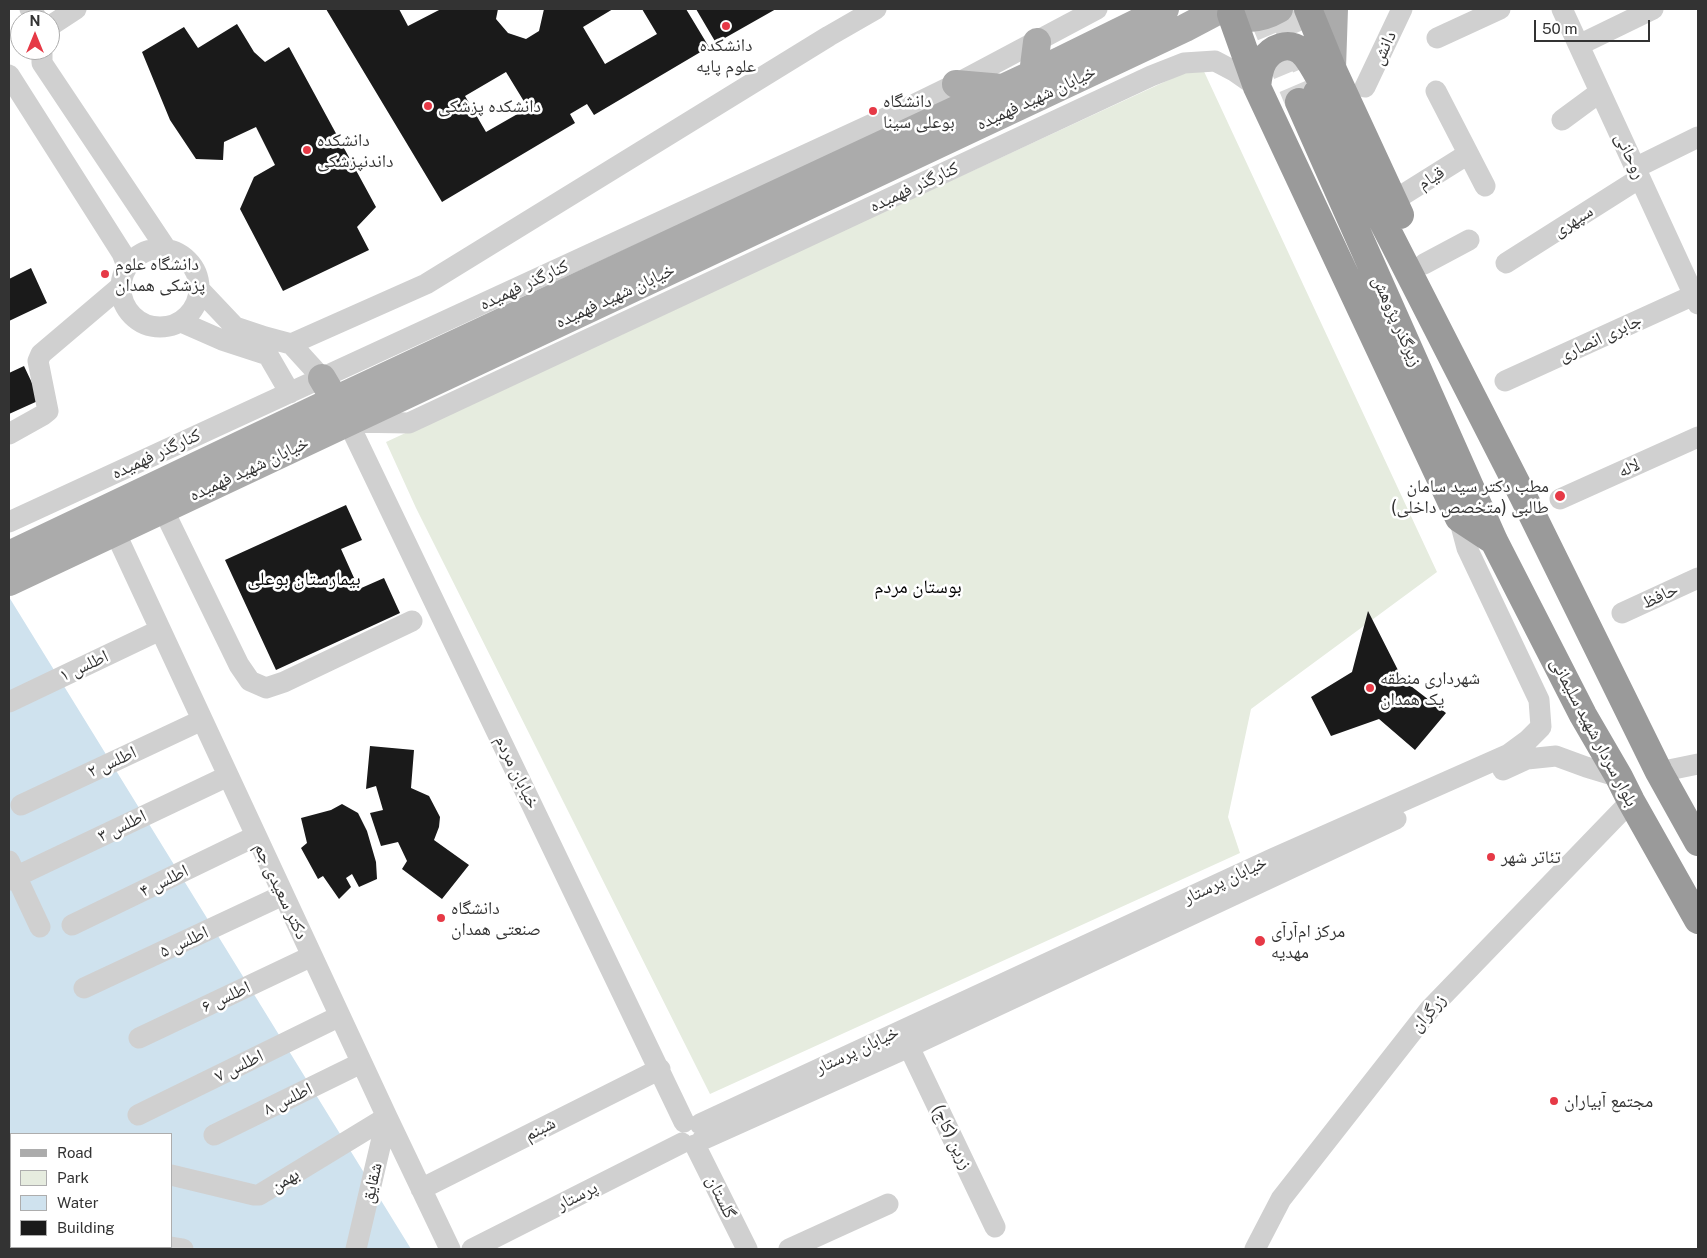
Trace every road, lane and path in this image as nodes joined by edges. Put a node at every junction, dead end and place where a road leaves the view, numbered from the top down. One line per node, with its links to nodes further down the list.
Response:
1 (76, 9): 13 (street)
2 (876, 9): 45 (street)
3 (1097, 9): 15 (street, کنارگذر فهمیده)
4 (1164, 9): 21 (main road, خیابان شهید فهمیده)
5 (1280, 9): 12 (main road)
6 (1308, 9): 19 (highway)
7 (1334, 9): 19 (main road)
8 (1402, 9): 25 (street, دانش)
9 (1500, 9): 14 (street)
10 (1562, 9): 16 (street, روحانی)
11 (1653, 9): 16 (street)
12 (1226, 12): 24 (highway); 48 (main road, خیابان شهید فهمیده)
13 (60, 19)
14 (1437, 38)
15 (1037, 42): 21 (main road); 23 (street, کنارگذر فهمیده)
16 (1579, 45): 28 (street, روحانی)
17 (32, 60): 20 (street)
18 (42, 60): 37 (street)
19 (1332, 68): 33 (highway)
20 (9, 71)
21 (1033, 74): 26 (main road, خیابان شهید فهمیده)
22 (9, 75): 40 (street)
23 (956, 84): 26 (main road); 48 (street, کنارگذر فهمیده)
24 (1257, 86): 33 (highway); 48 (street, کنارگذر فهمیده); 54 (highway)
25 (1365, 87)
26 (1004, 88): 48 (main road, خیابان شهید فهمیده)
27 (1436, 91): 31 (street)
28 (1600, 92): 29 (street); 32 (street, روحانی)
29 (1562, 120)
30 (1698, 137): 32 (street, سپهری)
31 (1468, 154): 34 (street); 35 (street, قیام)
32 (1638, 173): 38 (street, سپهری); 42 (street, روحانی)
33 (1381, 174): 35 (highway)
34 (1485, 186)
35 (1393, 201): 39 (highway)
36 (1469, 240): 39 (street)
37 (167, 250): 40 (street); 43 (street)
38 (1506, 263)
39 (1424, 264): 51 (highway)
40 (127, 266): 41 (street)
41 (120, 287): 44 (street); 49 (street)
42 (1694, 288): 46 (street, جابری انصاری)
43 (199, 289): 44 (street); 45 (street)
44 (181, 322): 47 (street)
45 (291, 344): 48 (street, خیابان مردم)
46 (1505, 381)
47 (290, 393): 48 (street, کنارگذر فهمیده); 55 (street, کنارگذر فهمیده)
48 (340, 409): 53 (main road, خیابان شهید فهمیده); 58 (main road, خیابان شهید فهمیده); 85 (street, خیابان مردم)
49 (9, 434)
50 (1698, 437): 52 (street, لاله)
51 (1524, 498): 57 (highway, زیرگذر پژوهش); 67 (highway)
52 (1560, 499)
53 (165, 514): 56 (main road, خیابان شهید فهمیده); 62 (street)
54 (1459, 518): 57 (highway); 89 (street, خیابان پرستار)
55 (9, 522)
56 (116, 536): 60 (main road, خیابان شهید فهمیده); 63 (street, دکتر سعیدی جم)
57 (1494, 541): 69 (highway, بلوار سردار شهید سلیمانی)
58 (9, 555)
59 (1698, 578): 61 (street, حافظ)
60 (9, 582)
61 (1622, 613)
62 (412, 621)
63 (160, 630): 64 (street, اطلس ۱); 65 (street, دکتر سعیدی جم)
64 (9, 702)
65 (202, 720): 68 (street, دکتر سعیدی جم); 71 (street, اطلس ۲)
66 (1698, 764): 67 (street)
67 (1659, 772): 73 (highway)
68 (228, 776): 72 (street, دکتر سعیدی جم); 74 (street, اطلس ۳)
69 (1619, 777): 70 (highway, بلوار سردار شهید سلیمانی); 83 (street, خیابان پرستار)
70 (1631, 801): 76 (highway, بلوار سردار شهید سلیمانی); 99 (street, زرگران)
71 (21, 805)
72 (256, 836): 75 (street, دکتر سعیدی جم); 77 (street, اطلس ۴)
73 (1698, 842)
74 (11, 872): 78 (street)
75 (283, 895): 79 (street, دکتر سعیدی جم); 80 (street, اطلس ۵)
76 (1698, 920)
77 (72, 925)
78 (40, 927)
79 (312, 956): 81 (street, دکتر سعیدی جم); 82 (street, اطلس ۶)
80 (84, 988)
81 (340, 1016): 84 (street, دکتر سعیدی جم); 86 (street, اطلس ۷)
82 (139, 1038)
83 (909, 1046): 89 (street, خیابان پرستار); 93 (street, زرین (کاج))
84 (361, 1063): 87 (street, دکتر سعیدی جم); 88 (street, اطلس ۸)
85 (660, 1069): 89 (street, خیابان مردم); 91 (street, شبنم)
86 (138, 1115)
87 (387, 1117): 90 (street, بهمن); 91 (street, دکتر سعیدی جم); 94 (street, شقایق)
88 (214, 1135)
89 (693, 1135): 96 (street, پرستار); 97 (street, گلستان)
90 (172, 1175)
91 (421, 1189): 95 (street, دکتر سعیدی جم)
92 (888, 1204): 98 (street)
93 (995, 1227)
94 (356, 1249)
95 (450, 1249)
96 (472, 1249)
97 (747, 1249)
98 (789, 1249)
99 (1255, 1249)

